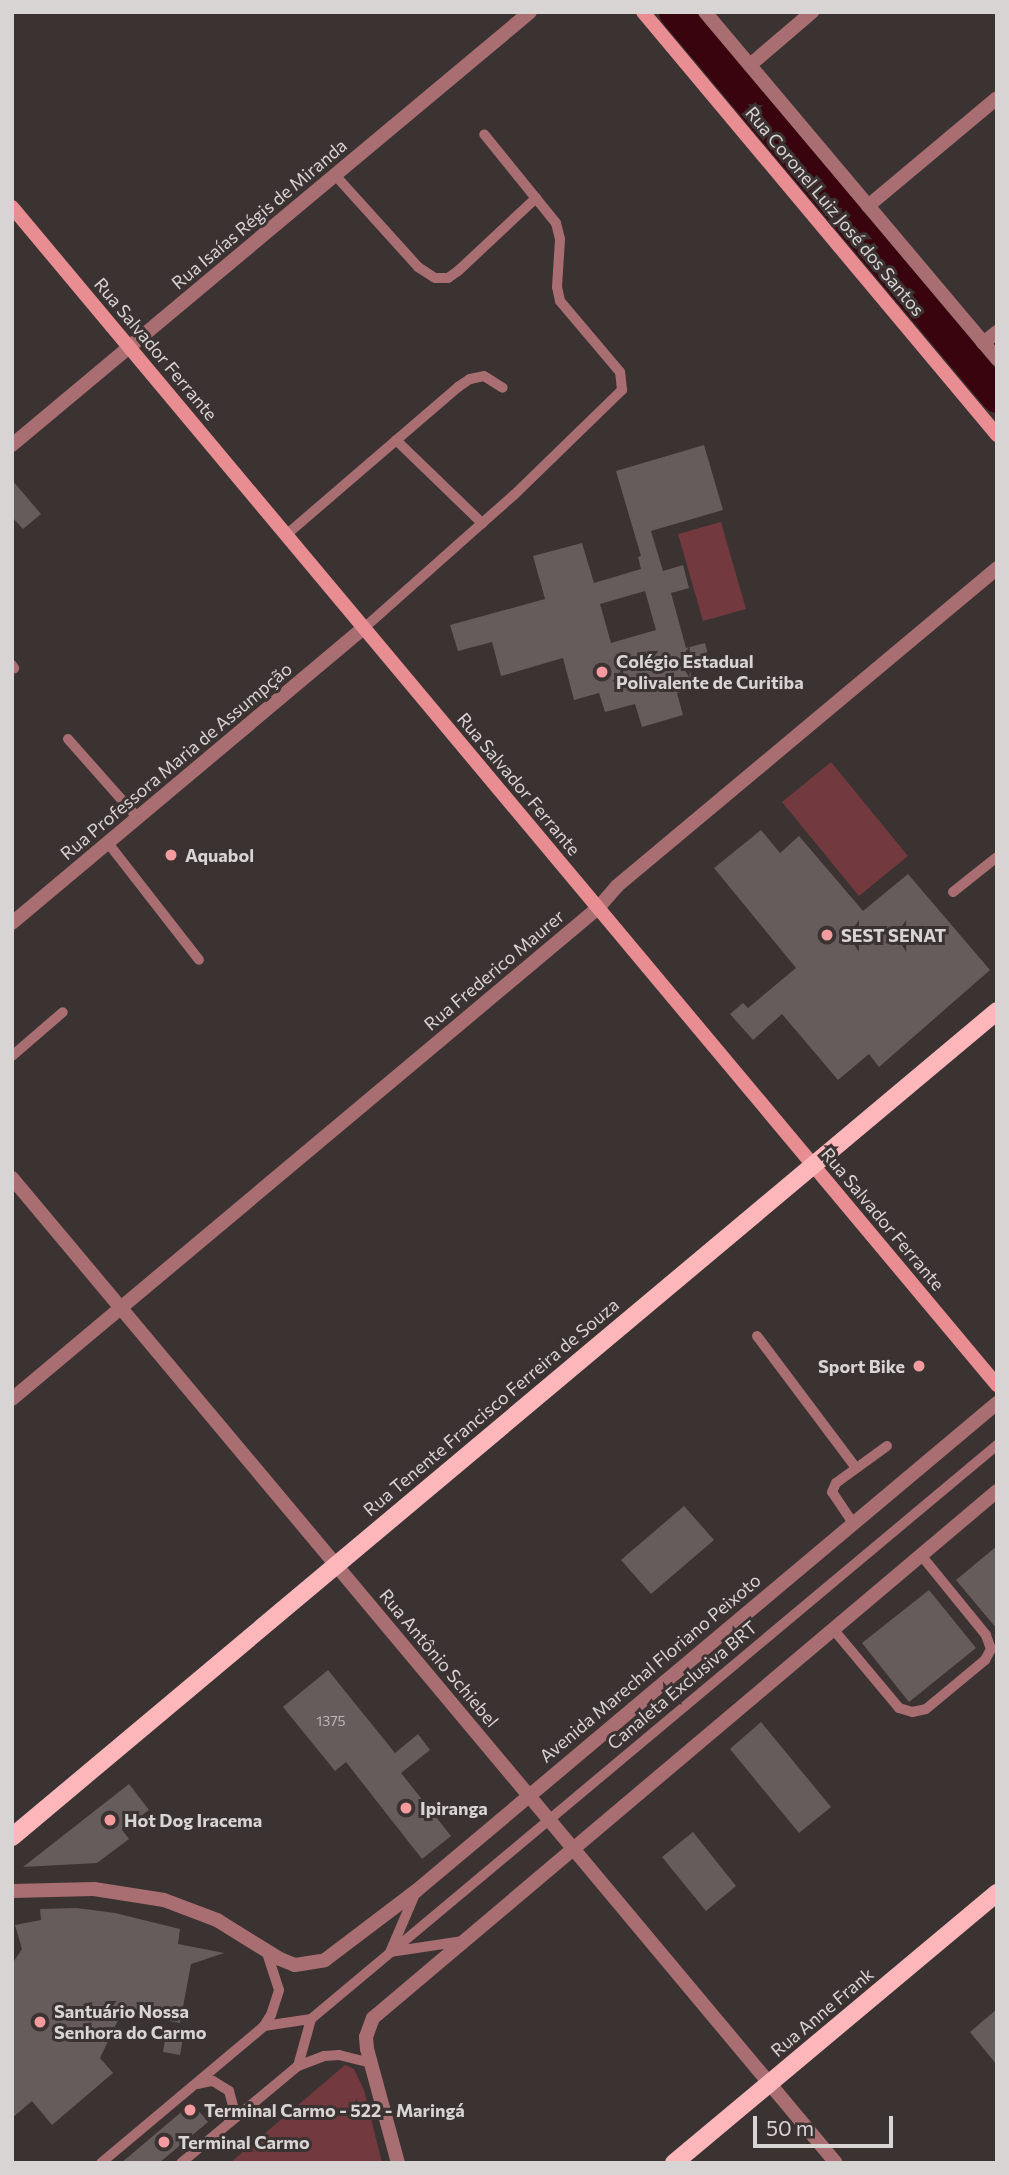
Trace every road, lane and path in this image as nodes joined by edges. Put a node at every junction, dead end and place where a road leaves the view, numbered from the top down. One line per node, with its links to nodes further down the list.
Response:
1 (530, 12): 8 (street, Rua Isaías Régis de Miranda)
2 (643, 12): 17 (main road, Rua Coronel Luiz José dos Santos)
3 (705, 12): 5 (street, Rua Coronel Luiz José dos Santos)
4 (812, 12): 5 (street)
5 (750, 65): 10 (street, Rua Coronel Luiz José dos Santos)
6 (997, 98): 10 (street)
7 (484, 134): 9 (lane)
8 (335, 175): 9 (lane); 14 (street, Rua Isaías Régis de Miranda)
9 (536, 198): 20 (lane)
10 (868, 206): 13 (street, Rua Coronel Luiz José dos Santos)
11 (12, 208): 14 (main road, Rua Salvador Ferrante)
12 (997, 332): 13 (street)
13 (983, 343): 15 (street, Rua Coronel Luiz José dos Santos)
14 (129, 347): 19 (street, Rua Isaías Régis de Miranda); 21 (main road, Rua Salvador Ferrante)
15 (997, 359)
16 (503, 388): 18 (lane)
17 (997, 435)
18 (396, 440): 20 (lane); 21 (lane)
19 (12, 445)
20 (482, 523): 23 (lane)
21 (286, 535): 23 (main road, Rua Salvador Ferrante)
22 (997, 568): 29 (street, Rua Frederico Maurer)
23 (364, 628): 25 (street, Rua Professora Maria de Assumpção); 29 (main road, Rua Salvador Ferrante)
24 (68, 739): 25 (lane)
25 (138, 818): 26 (street, Rua Professora Maria de Assumpção)
26 (108, 843): 30 (street, Rua Professora Maria de Assumpção); 31 (lane)
27 (997, 858): 28 (lane)
28 (953, 892)
29 (598, 908): 35 (main road, Rua Salvador Ferrante); 37 (street, Rua Frederico Maurer)
30 (12, 923)
31 (199, 960)
32 (997, 1010): 35 (main road, Rua Tenente Francisco Ferreira de Souza)
33 (63, 1013): 34 (lane)
34 (12, 1056)
35 (813, 1165): 39 (main road, Rua Salvador Ferrante); 48 (main road, Rua Tenente Francisco Ferreira de Souza)
36 (12, 1178): 37 (street, Rua Antônio Schiebel)
37 (121, 1308): 40 (street, Rua Frederico Maurer); 48 (street, Rua Antônio Schiebel)
38 (757, 1336): 44 (lane)
39 (997, 1385)
40 (12, 1399)
41 (997, 1402): 46 (street, Avenida Marechal Floriano Peixoto)
42 (997, 1445): 51 (lane, Canaleta Exclusiva BRT)
43 (887, 1446): 44 (lane)
44 (856, 1468): 46 (lane)
45 (997, 1490): 47 (street)
46 (853, 1523): 50 (street, Avenida Marechal Floriano Peixoto)
47 (921, 1555): 49 (street); 49 (lane)
48 (336, 1565): 50 (street, Rua Antônio Schiebel); 52 (main road, Rua Tenente Francisco Ferreira de Souza)
49 (833, 1629): 53 (street)
50 (528, 1795): 51 (street, Rua Antônio Schiebel); 55 (street, Avenida Marechal Floriano Peixoto)
51 (548, 1819): 53 (street, Rua Antônio Schiebel); 59 (lane, Canaleta Exclusiva BRT)
52 (13, 1834)
53 (573, 1849): 57 (street); 64 (street, Rua Antônio Schiebel)
54 (12, 1891): 58 (street)
55 (416, 1891): 58 (street, Avenida Marechal Floriano Peixoto); 59 (lane, Canaleta Exclusiva BRT)
56 (997, 1893): 64 (main road, Rua Anne Frank)
57 (466, 1940): 59 (lane); 62 (street)
58 (266, 1950): 61 (lane)
59 (390, 1952): 60 (lane, Canaleta Exclusiva BRT)
60 (311, 2019): 61 (lane); 63 (lane)
61 (264, 2026): 65 (lane)
62 (371, 2063): 63 (lane); 69 (street)
63 (298, 2067): 66 (lane)
64 (769, 2083): 70 (main road, Rua Anne Frank); 71 (street, Rua Antônio Schiebel)
65 (194, 2085): 66 (lane); 67 (lane)
66 (225, 2126): 68 (lane)
67 (101, 2163)
68 (181, 2163)
69 (398, 2163)
70 (674, 2163)
71 (836, 2163)

